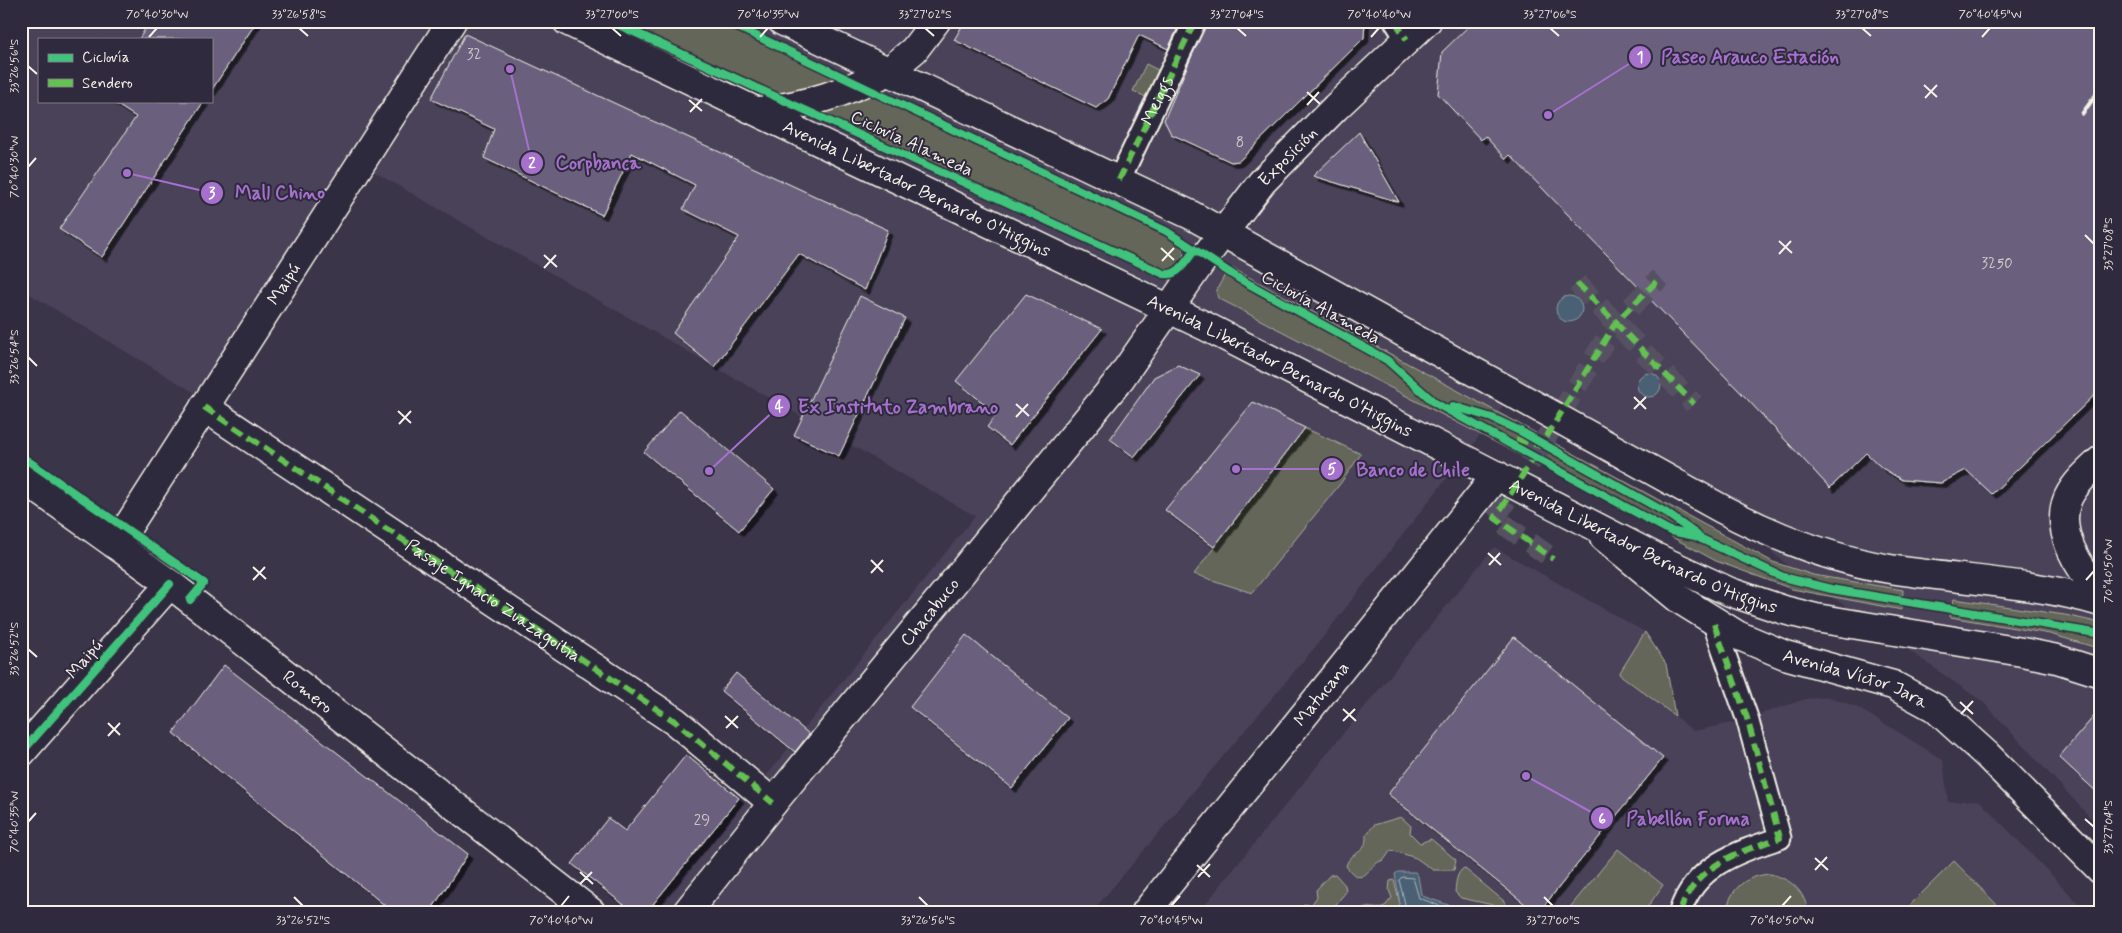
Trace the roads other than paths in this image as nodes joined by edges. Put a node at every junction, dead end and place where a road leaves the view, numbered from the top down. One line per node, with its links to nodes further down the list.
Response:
1 (452, 21): 13 (main road, Maipú)
2 (567, 21): 9 (main road, Avenida Libertador Bernardo O'Higgins)
3 (782, 21): 8 (main road)
4 (936, 21): 8 (main road)
5 (1194, 21): 10 (street, Meiggs)
6 (1427, 21): 7 (main road, Exposición)
7 (1401, 31): 11 (main road, Exposición)
8 (888, 71): 9 (main road); 10 (main road)
9 (759, 111): 12 (main road, Avenida Libertador Bernardo O'Higgins)
10 (1119, 180): 11 (main road)
11 (1223, 232): 12 (main road, Exposición); 21 (main road)
12 (1170, 309): 15 (main road, Avenida Libertador Bernardo O'Higgins); 25 (main road, Chacabuco)
13 (204, 407): 18 (main road, Maipú); 25 (main road, Pasaje Ignacio Zuazagoitia)
14 (2101, 460): 20 (main road)
15 (1497, 475): 17 (main road, Avenida Libertador Bernardo O'Higgins); 29 (main road, Matucana)
16 (21, 477): 18 (main road, Romero)
17 (1585, 522): 22 (main road, Avenida Víctor Jara); 23 (main road, Avenida Libertador Bernardo O'Higgins)
18 (116, 545): 19 (main road, Romero)
19 (170, 584): 24 (main road, Maipú); 27 (main road, Romero)
20 (2101, 593)
21 (2101, 602)
22 (1713, 621): 26 (main road, Avenida Víctor Jara); 30 (street)
23 (2101, 673)
24 (21, 753)
25 (772, 803): 28 (main road, Chacabuco)
26 (2101, 870)
27 (591, 912)
28 (687, 912)
29 (1146, 912)
30 (1680, 912)

